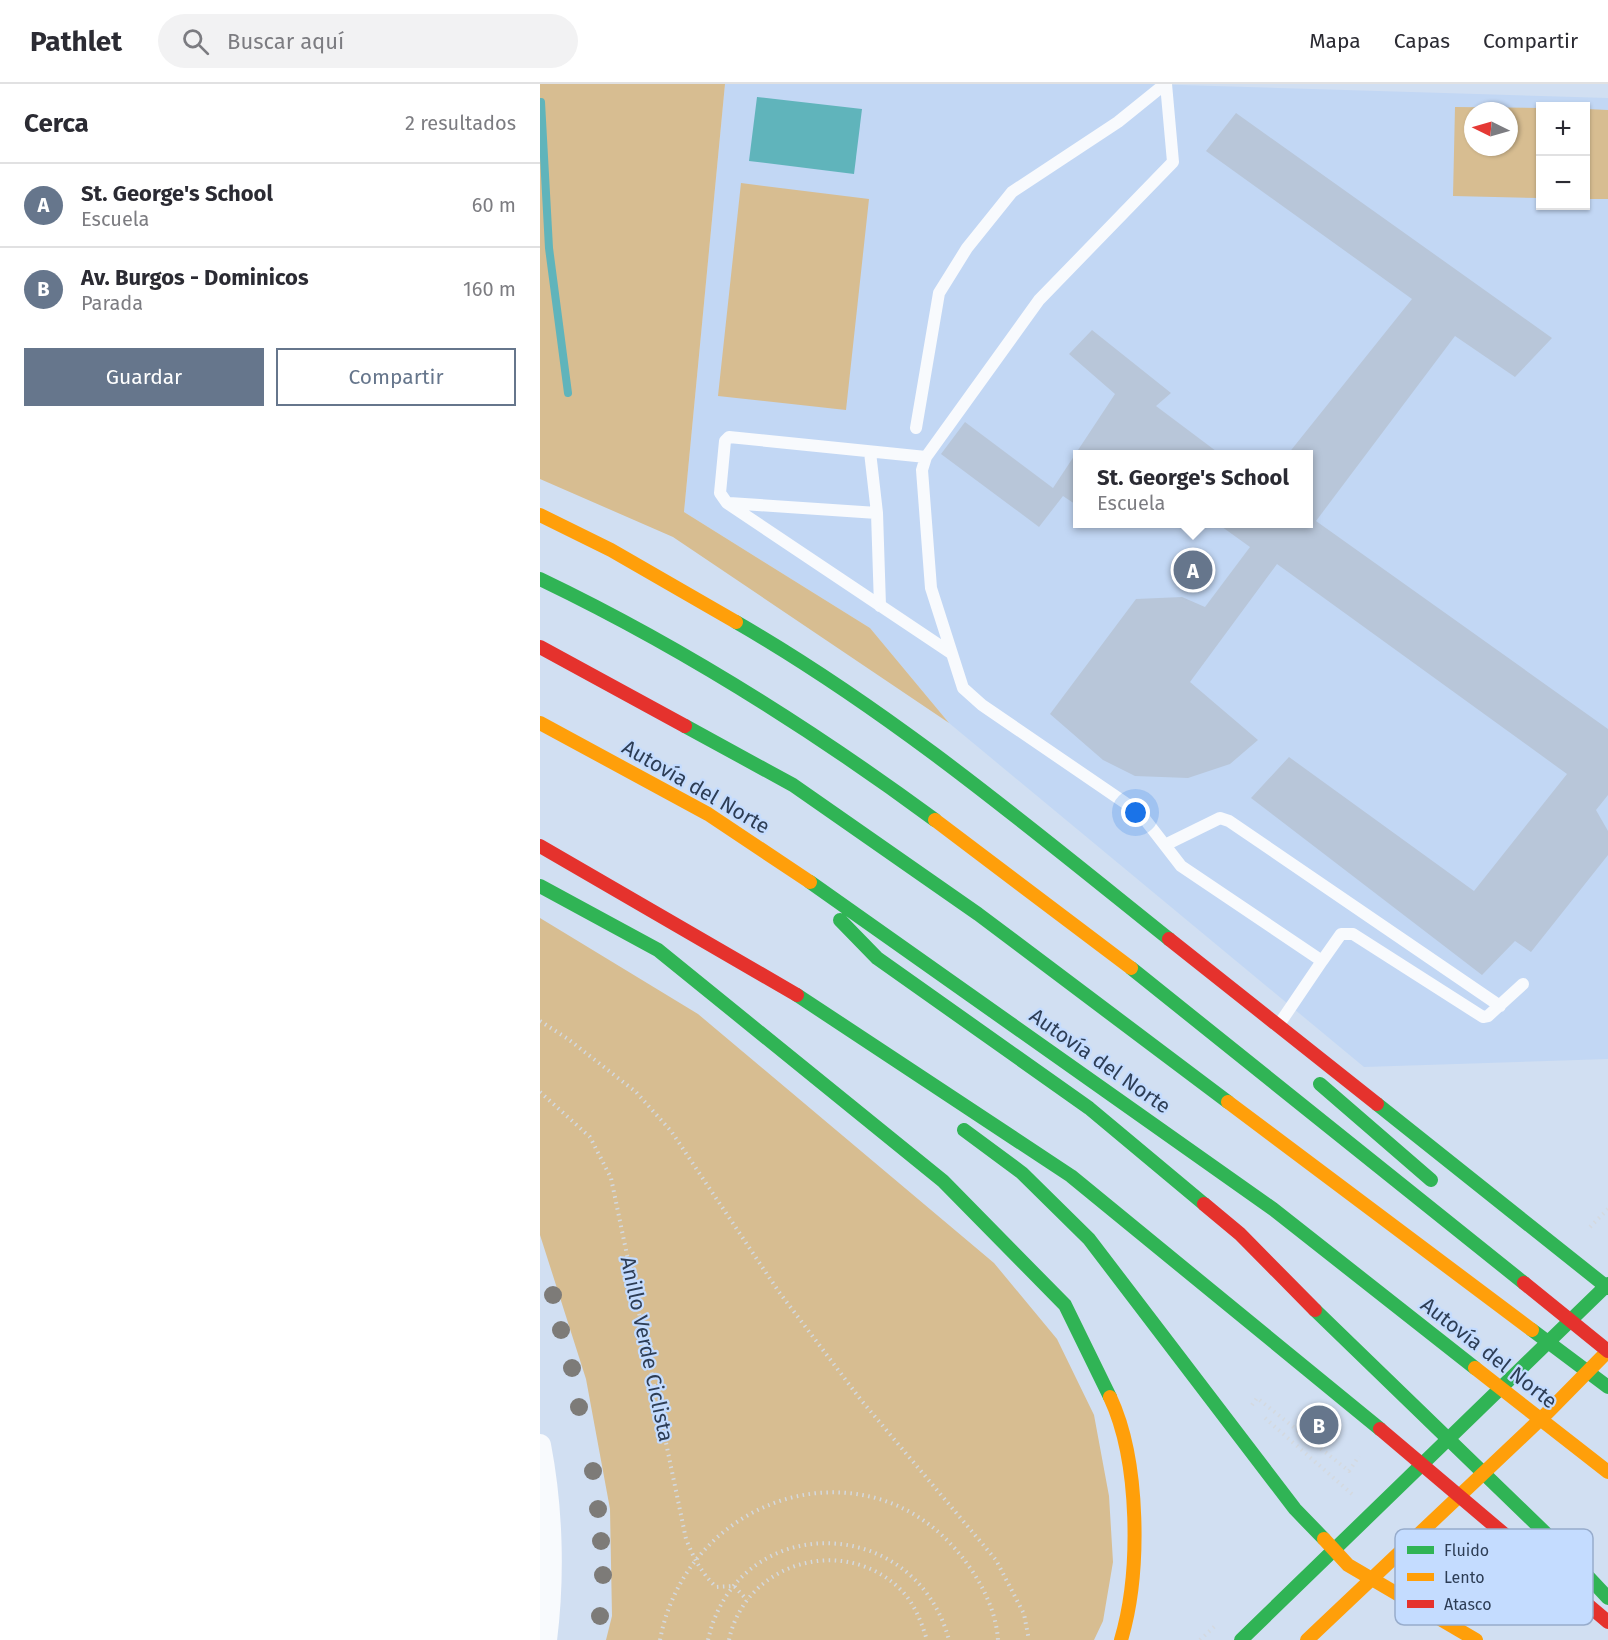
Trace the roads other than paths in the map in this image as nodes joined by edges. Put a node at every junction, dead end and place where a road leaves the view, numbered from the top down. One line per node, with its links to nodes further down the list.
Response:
1 (1166, 84): 2 (lane); 4 (lane)
2 (916, 428)
3 (870, 452): 4 (lane); 5 (lane); 6 (lane)
4 (926, 457): 11 (lane)
5 (727, 503): 6 (lane); 9 (lane)
6 (877, 513): 9 (lane)
7 (540, 515): 17 (main road)
8 (540, 579): 31 (main road)
9 (880, 606): 11 (lane)
10 (540, 646): 32 (main road, Autovía del Norte)
11 (951, 653): 13 (lane)
12 (540, 723): 15 (main road, Autovía del Norte)
13 (1165, 845): 18 (lane); 20 (lane)
14 (540, 846): 22 (main road)
15 (784, 863): 34 (main road, Autovía del Norte); 37 (main road)
16 (540, 886): 46 (main road)
17 (1135, 910): 21 (main road); 23 (main road)
18 (1322, 961): 20 (lane); 23 (lane)
19 (1523, 984): 20 (lane)
20 (1500, 1006)
21 (1241, 1014)
22 (831, 1016): 25 (main road); 36 (main road)
23 (1279, 1024): 28 (main road)
24 (1312, 1077): 27 (main road)
25 (906, 1086)
26 (950, 1120): 40 (main road)
27 (1446, 1193)
28 (1608, 1286): 47 (main road)
29 (1572, 1297): 30 (main road)
30 (1599, 1319)
31 (1608, 1351): 35 (main road)
32 (1608, 1387)
33 (540, 1444): 45 (street)
34 (1608, 1472)
35 (1424, 1529)
36 (1498, 1529)
37 (1541, 1529)
38 (1395, 1557): 48 (main road)
39 (1593, 1582): 41 (main road)
40 (1395, 1593)
41 (1608, 1598)
42 (1593, 1609): 43 (main road)
43 (1608, 1622)
44 (1450, 1625): 49 (main road)
45 (546, 1640)
46 (1121, 1640)
47 (1241, 1640)
48 (1307, 1640)
49 (1476, 1640)

